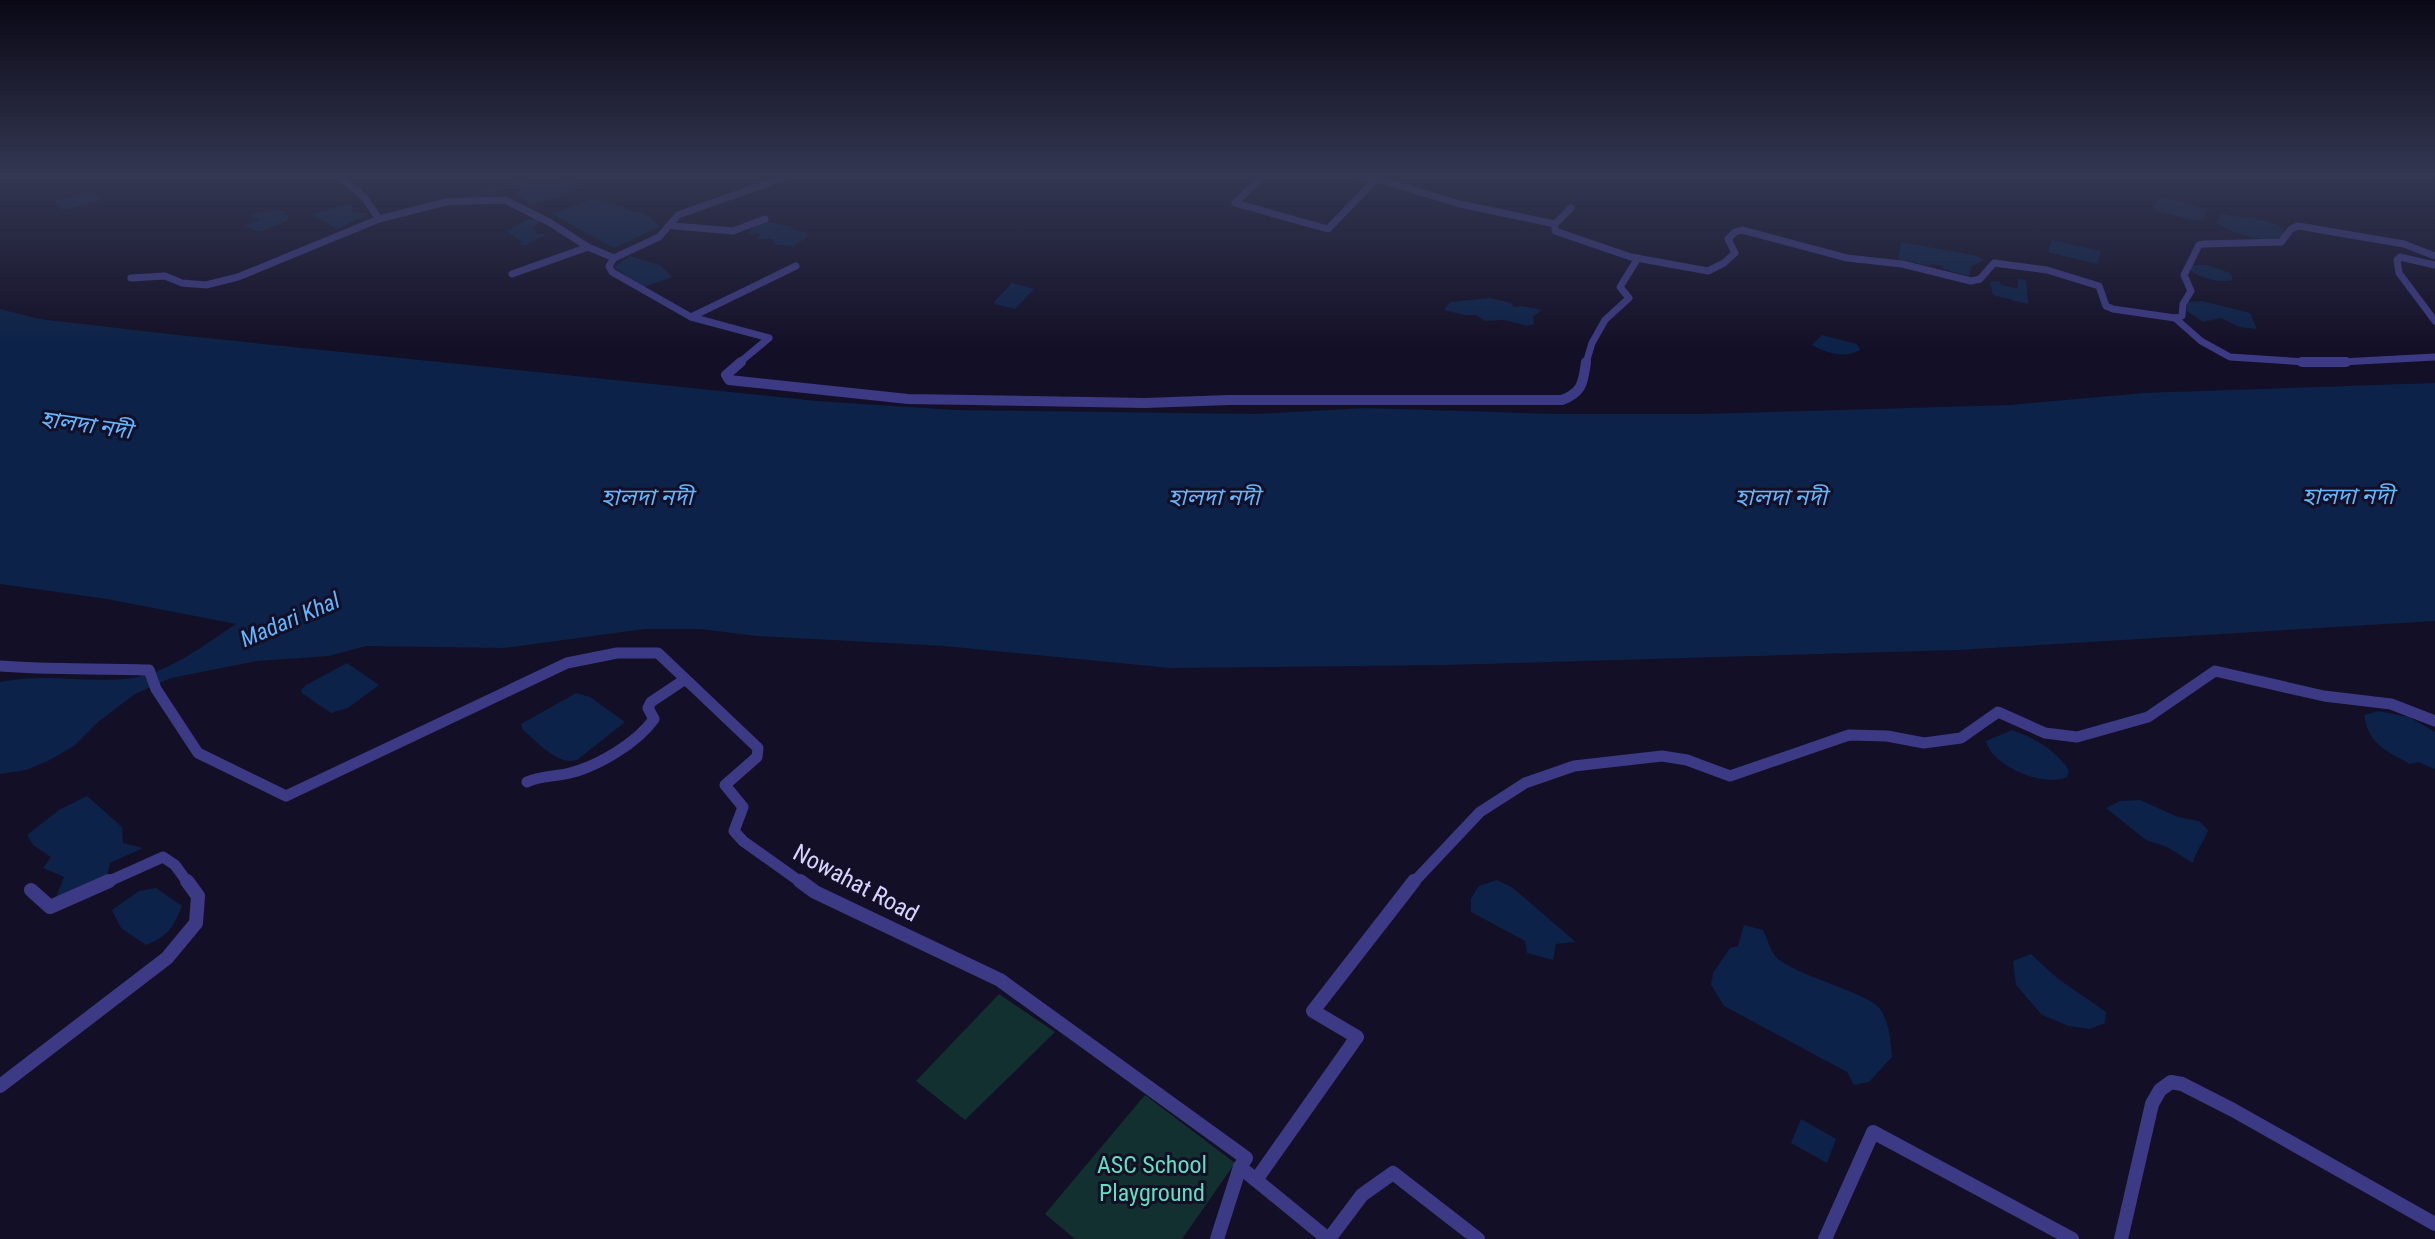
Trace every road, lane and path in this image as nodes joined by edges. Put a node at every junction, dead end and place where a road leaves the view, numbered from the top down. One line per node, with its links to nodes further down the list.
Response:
1 (346, 234): 16 (street)
2 (567, 234): 9 (street)
3 (663, 234): 11 (street)
4 (1564, 234): 12 (street)
5 (1733, 234): 12 (street)
6 (1756, 234): 18 (street)
7 (2287, 234): 18 (street)
8 (2344, 234): 10 (street)
9 (588, 247): 11 (street); 15 (street)
10 (2435, 256)
11 (614, 258): 17 (street)
12 (1638, 258): 17 (street)
13 (2435, 265): 19 (street)
14 (796, 266): 17 (street)
15 (512, 274)
16 (131, 278)
17 (691, 317)
18 (2175, 318): 20 (street)
19 (2435, 321)
20 (2435, 357)
21 (0, 666): 22 (street, Nowahat Road)
22 (684, 680): 24 (street); 27 (street, Nowahat Road)
23 (2435, 721): 28 (street)
24 (527, 782)
25 (31, 890): 26 (street)
26 (0, 1086)
27 (1240, 1167): 28 (street, Nowahat Road); 30 (street)
28 (1256, 1180): 31 (street, Nowahat Road)
29 (2435, 1224): 35 (street)
30 (1217, 1239)
31 (1328, 1239): 32 (street, Nowahat Road)
32 (1478, 1239)
33 (1825, 1239): 34 (street)
34 (2072, 1239)
35 (2121, 1239)

